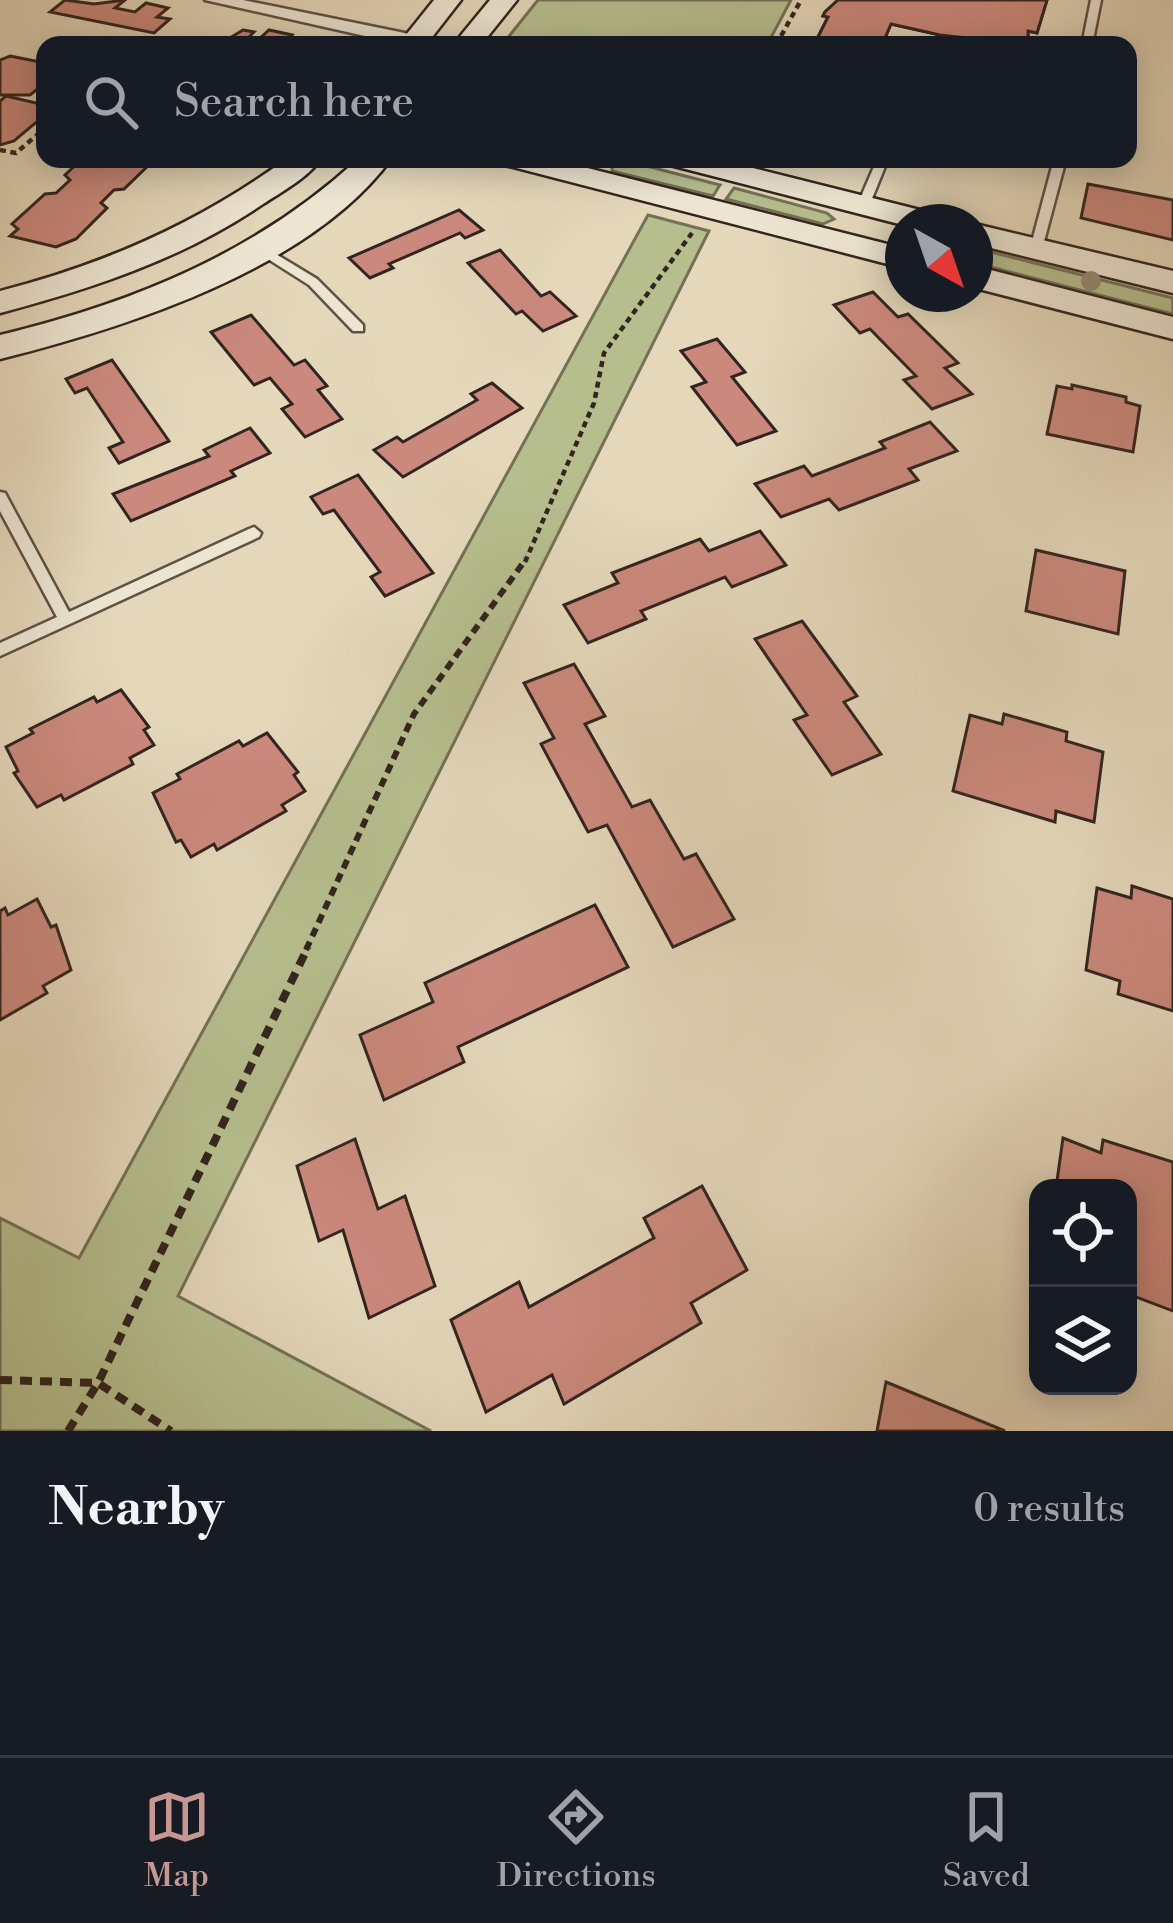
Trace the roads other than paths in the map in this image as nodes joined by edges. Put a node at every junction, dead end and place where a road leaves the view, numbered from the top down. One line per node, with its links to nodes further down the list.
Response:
1 (215, 0): 5 (street)
2 (448, 0): 6 (street)
3 (504, 0): 7 (street)
4 (1096, 0): 8 (lane)
5 (382, 36)
6 (425, 36)
7 (474, 36)
8 (1089, 36)
9 (295, 168): 24 (street)
10 (363, 168): 19 (street)
11 (715, 168): 15 (street)
12 (877, 168): 15 (lane)
13 (1058, 168): 20 (lane)
14 (600, 169): 18 (street)
15 (853, 204): 16 (street); 18 (street)
16 (885, 212)
17 (993, 238): 20 (street)
18 (829, 240): 21 (street)
19 (261, 249): 25 (lane); 27 (street)
20 (1036, 249): 23 (street)
21 (885, 254)
22 (993, 282): 26 (street)
23 (1173, 282)
24 (0, 302)
25 (358, 328)
26 (1173, 328)
27 (0, 347)
28 (0, 496): 30 (lane)
29 (254, 533): 30 (lane)
30 (66, 620): 31 (lane)
31 (0, 650)

